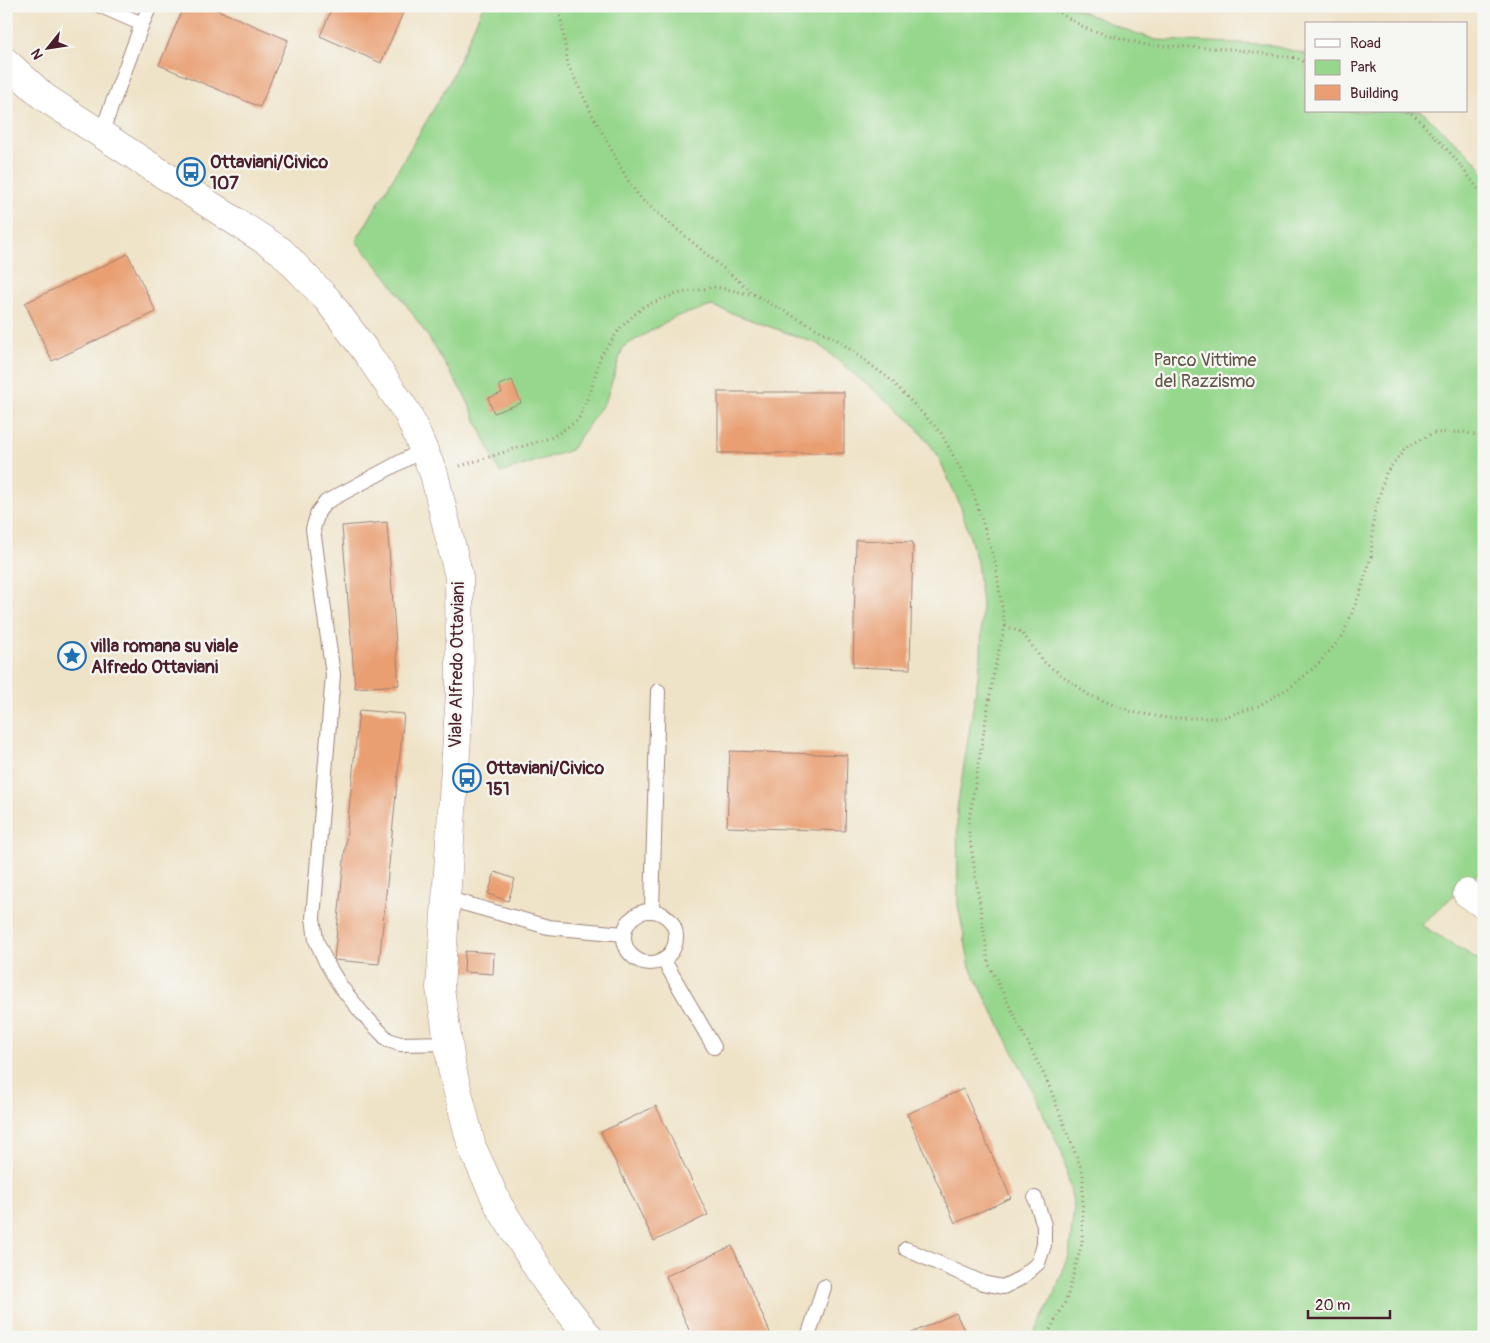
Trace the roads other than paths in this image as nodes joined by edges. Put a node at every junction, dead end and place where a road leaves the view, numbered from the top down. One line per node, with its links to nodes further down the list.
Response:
1 (101, 6): 3 (lane)
2 (150, 6): 3 (lane)
3 (142, 24): 5 (lane)
4 (6, 62): 5 (street, Viale Alfredo Ottaviani)
5 (101, 134): 6 (street, Viale Alfredo Ottaviani)
6 (428, 462): 8 (street, Viale Alfredo Ottaviani); 12 (lane)
7 (658, 691): 9 (lane)
8 (445, 898): 10 (lane); 12 (street, Viale Alfredo Ottaviani)
9 (652, 910): 10 (lane); 11 (lane)
10 (624, 934): 11 (lane)
11 (663, 959): 13 (lane)
12 (448, 1043): 17 (street, Viale Alfredo Ottaviani)
13 (714, 1047)
14 (1035, 1198): 15 (lane)
15 (906, 1249)
16 (824, 1287): 18 (lane)
17 (589, 1337)
18 (808, 1337)

